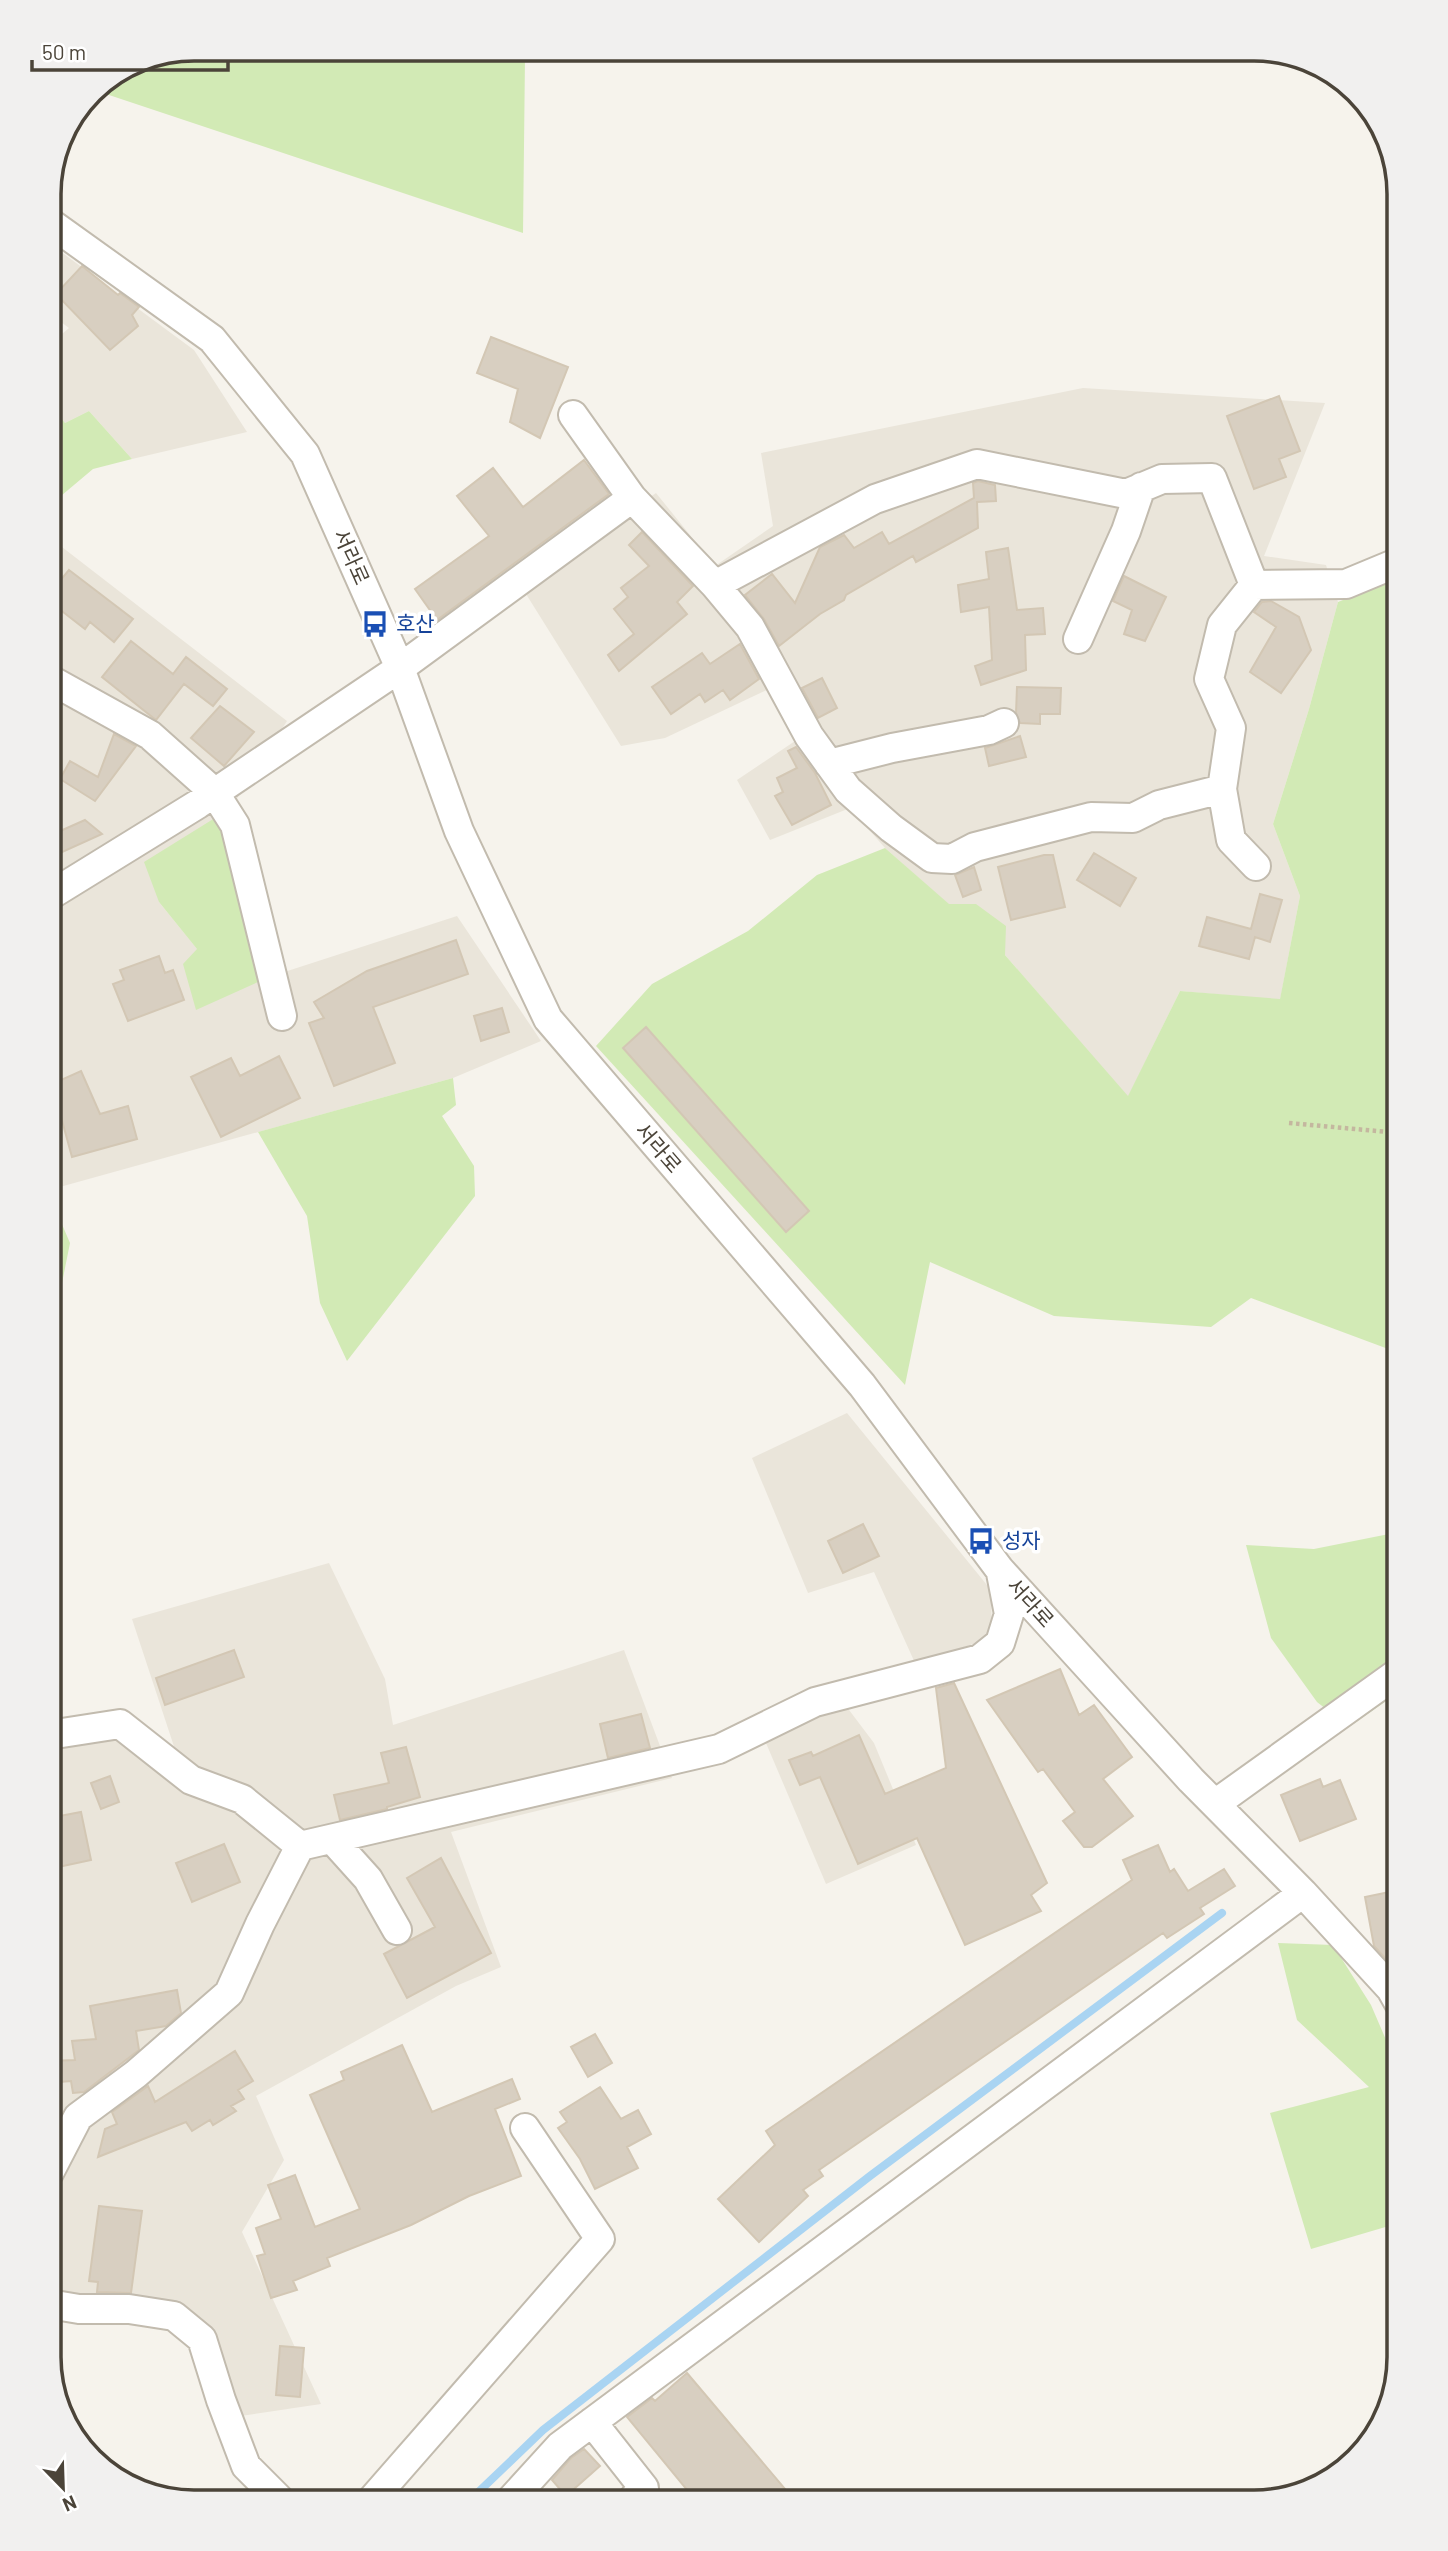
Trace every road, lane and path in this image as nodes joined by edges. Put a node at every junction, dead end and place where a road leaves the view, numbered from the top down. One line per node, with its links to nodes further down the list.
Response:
1 (62, 231): 9 (street, 서라로)
2 (573, 415): 4 (street)
3 (1141, 487): 6 (street); 7 (street); 8 (street)
4 (632, 498): 7 (street); 9 (street)
5 (1387, 567): 6 (street)
6 (1254, 584): 13 (street)
7 (715, 585): 12 (street)
8 (1078, 639)
9 (400, 668): 14 (street); 20 (street, 서라로)
10 (62, 686): 14 (street)
11 (1004, 723): 12 (street)
12 (829, 764): 13 (street)
13 (1222, 789): 15 (street)
14 (214, 792): 16 (street); 17 (street)
15 (1256, 866)
16 (62, 887)
17 (282, 1016)
18 (1289, 1124): 19 (path)
19 (1387, 1132)
20 (1000, 1570): 23 (street, 서라로); 24 (street)
21 (1387, 1681): 23 (street)
22 (61, 1733): 25 (street)
23 (1215, 1804): 26 (street, 서라로)
24 (332, 1839): 25 (street); 27 (street)
25 (299, 1846): 30 (street)
26 (1303, 1893): 28 (street, 서라로); 32 (street)
27 (397, 1930)
28 (1387, 1985)
29 (526, 2128): 34 (street)
30 (61, 2150)
31 (61, 2306): 33 (street)
32 (592, 2422): 35 (street); 36 (street)
33 (269, 2489)
34 (381, 2489)
35 (521, 2489)
36 (643, 2489)

